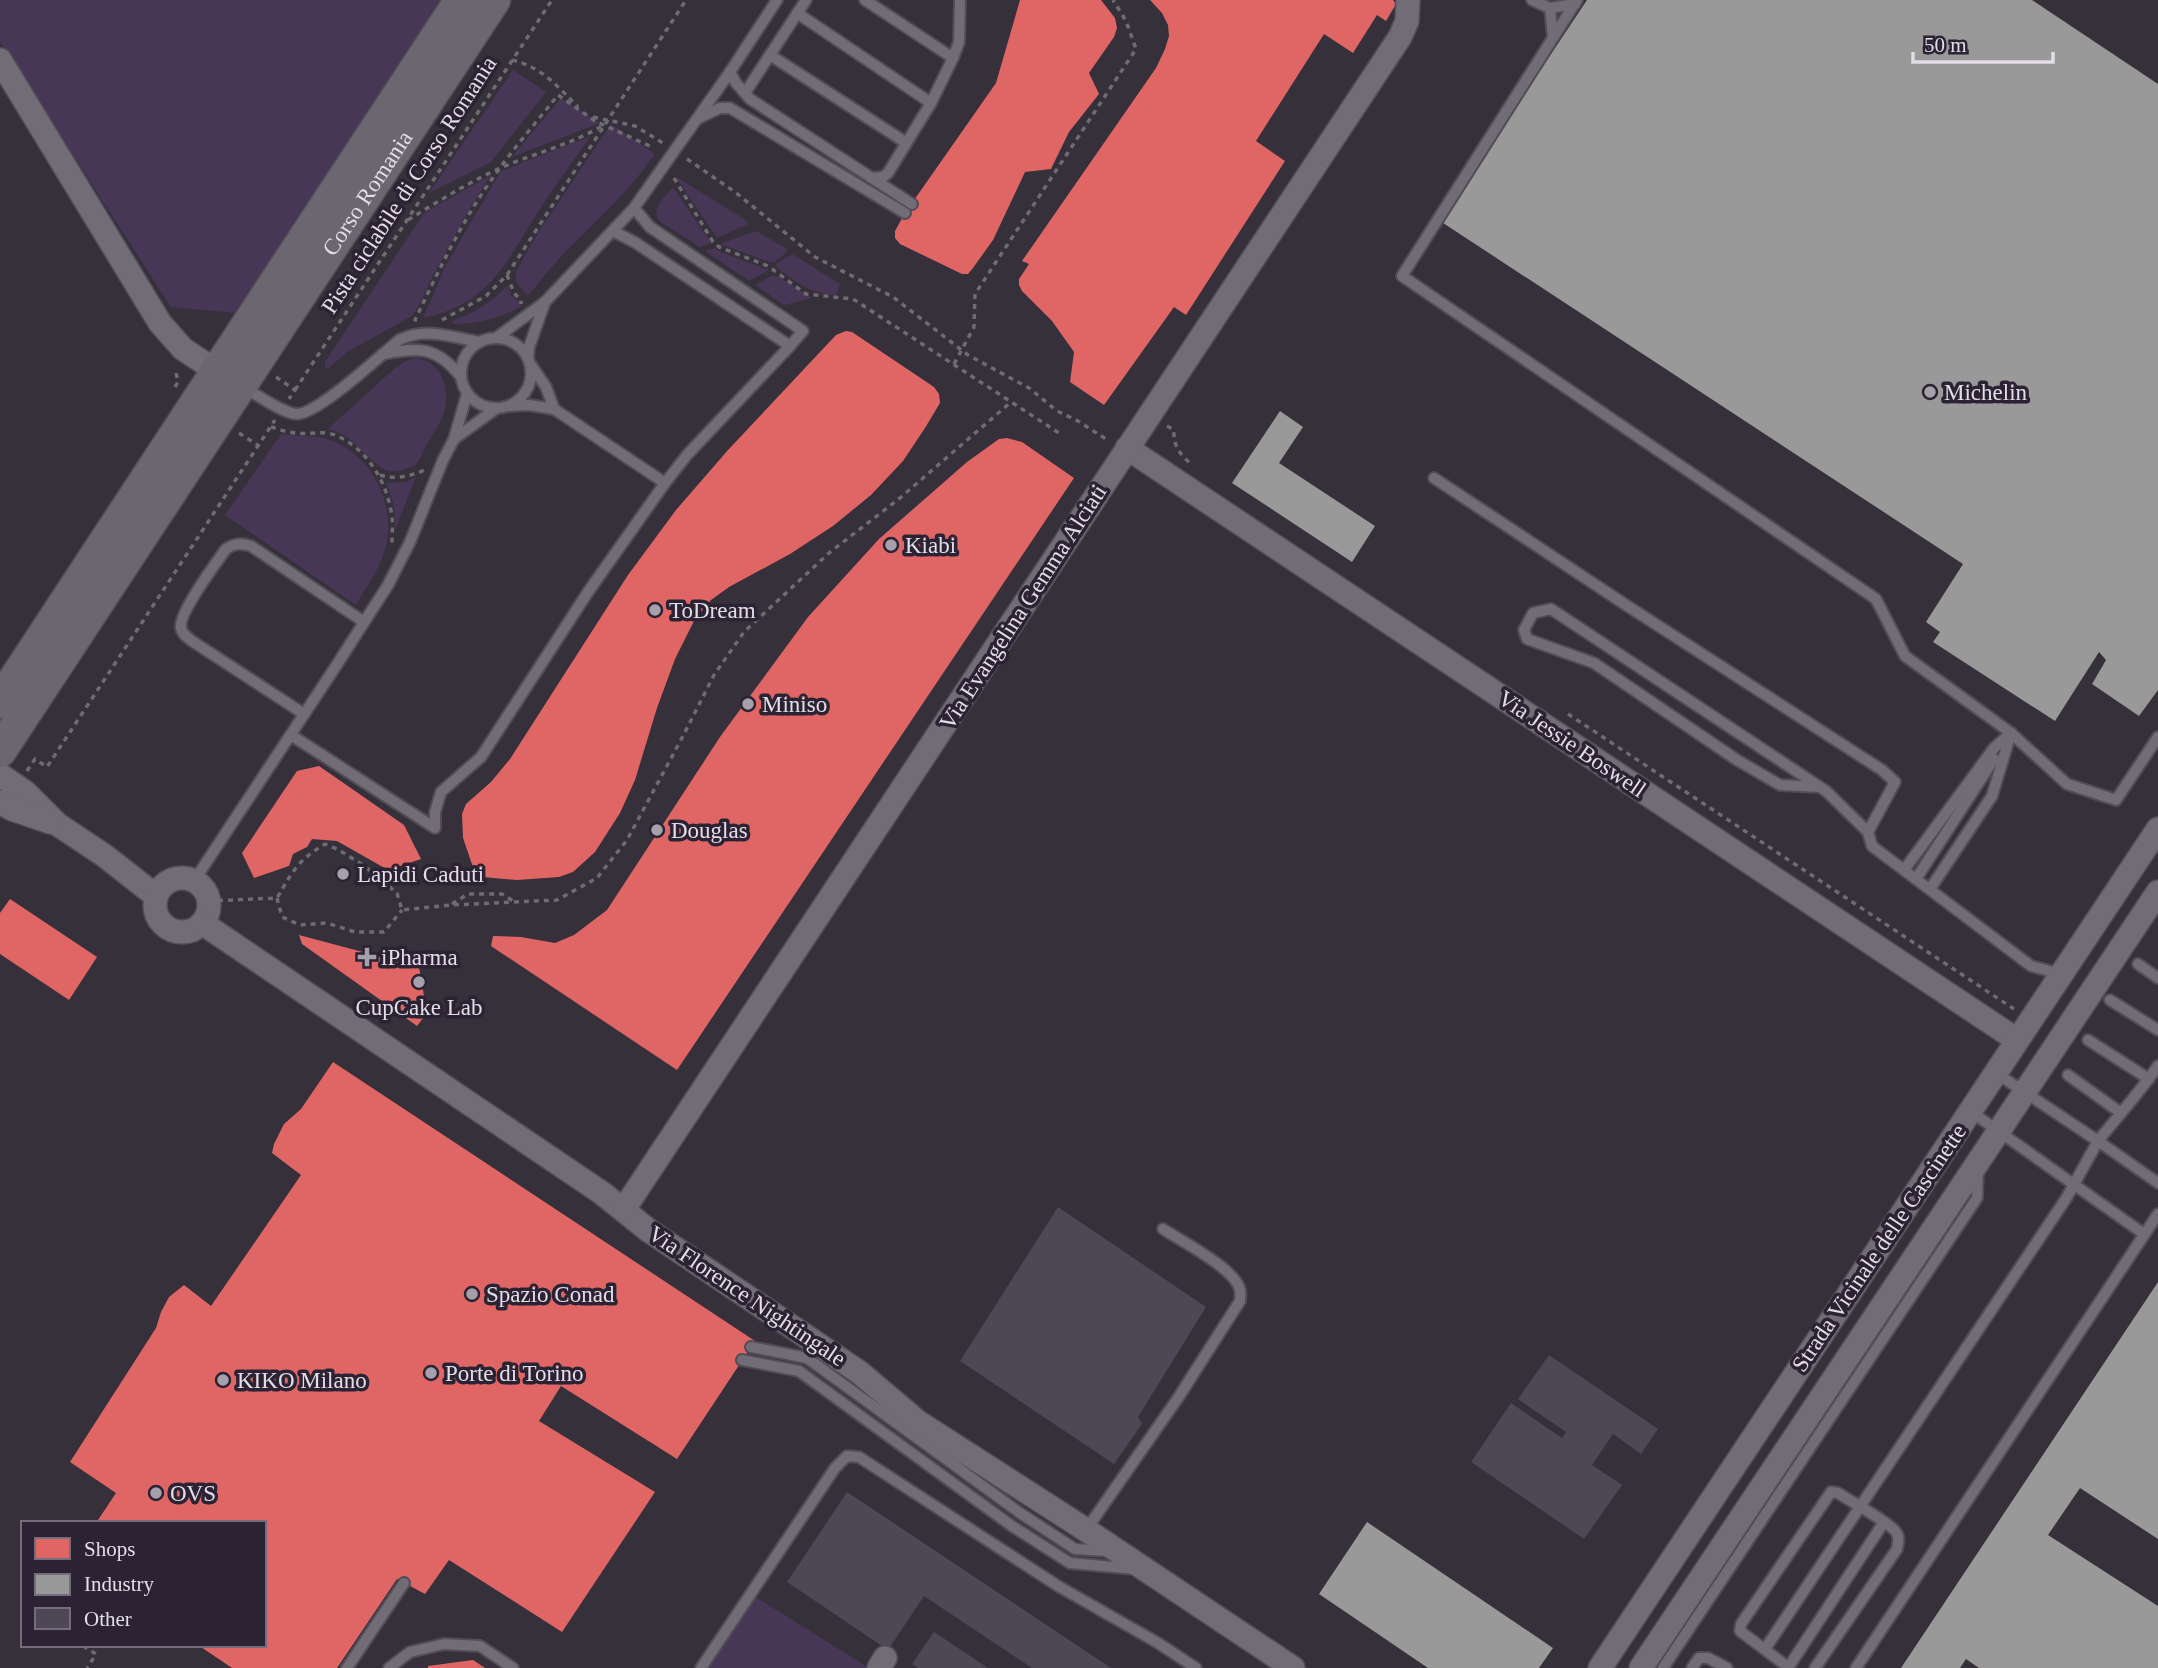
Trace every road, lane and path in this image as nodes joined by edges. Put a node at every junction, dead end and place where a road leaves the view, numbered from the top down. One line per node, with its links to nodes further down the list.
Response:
1 (461, 0): 48 (main road, Corso Romania)
2 (494, 0): 48 (main road, Corso Romania)
3 (552, 0): 19 (path, Pista ciclabile di Corso Romania)
4 (686, 0): 24 (path)
5 (777, 0): 20 (lane)
6 (806, 0): 14 (lane)
7 (865, 0): 17 (lane)
8 (1113, 0): 43 (path)
9 (1408, 0): 54 (street, Via Evangelina Gemma Alciati)
10 (1532, 0): 13 (lane)
11 (958, 1): 17 (lane)
12 (1576, 2): 13 (lane); 15 (lane)
13 (1550, 8): 15 (lane)
14 (797, 13): 16 (lane); 22 (lane)
15 (1553, 37): 70 (lane)
16 (770, 55): 21 (lane); 26 (lane)
17 (953, 58): 22 (lane)
18 (0, 60): 48 (street)
19 (512, 60): 24 (path); 33 (path, Pista ciclabile di Corso Romania)
20 (730, 72): 21 (lane); 23 (lane)
21 (745, 93): 31 (lane)
22 (931, 103): 26 (lane)
23 (697, 120): 31 (lane); 32 (lane)
24 (605, 123): 25 (path); 27 (path); 29 (path); 29 (path); 35 (path)
25 (660, 141)
26 (905, 142): 31 (lane)
27 (653, 148)
28 (684, 157): 43 (path)
29 (499, 169): 33 (path); 38 (path)
30 (676, 173): 46 (path)
31 (871, 178)
32 (634, 208): 34 (lane); 42 (lane)
33 (406, 221): 49 (path, Pista ciclabile di Corso Romania)
34 (613, 231): 36 (lane); 42 (lane)
35 (507, 275): 37 (path); 39 (path)
36 (545, 302): 40 (lane); 45 (lane)
37 (520, 308)
38 (415, 320)
39 (440, 322)
40 (496, 338): 41 (lane); 45 (lane)
41 (479, 342): 44 (lane); 47 (lane)
42 (790, 346): 64 (lane)
43 (962, 351): 46 (path); 59 (path)
44 (383, 354): 47 (lane); 48 (lane)
45 (529, 361): 52 (lane); 53 (lane)
46 (954, 364): 51 (path)
47 (461, 378): 50 (lane)
48 (228, 379): 67 (main road, Corso Romania); 73 (main road, Corso Romania)
49 (295, 390)
50 (467, 394): 52 (lane); 57 (lane)
51 (1011, 402): 56 (path); 89 (path)
52 (502, 407): 53 (lane); 57 (lane)
53 (554, 409): 64 (lane)
54 (1150, 414): 59 (street, Via Evangelina Gemma Alciati); 61 (path)
55 (271, 427): 62 (path)
56 (1062, 435)
57 (454, 439): 60 (lane)
58 (259, 446): 74 (path)
59 (1126, 450): 99 (street, Via Jessie Boswell); 114 (street, Via Evangelina Gemma Alciati)
60 (443, 460): 62 (path); 65 (lane)
61 (1196, 468)
62 (380, 475): 65 (path)
63 (1434, 478): 80 (lane)
64 (665, 483): 71 (lane)
65 (393, 574): 66 (lane)
66 (364, 622): 69 (lane); 69 (lane)
67 (0, 702)
68 (1567, 713): 97 (path)
69 (304, 714): 71 (lane)
70 (2011, 733): 72 (lane); 81 (lane); 82 (lane); 84 (lane)
71 (291, 735): 83 (lane)
72 (2158, 737)
73 (0, 751)
74 (25, 773)
75 (0, 775): 78 (street)
76 (1819, 787): 76 (lane); 80 (lane)
77 (0, 802): 78 (street)
78 (57, 824): 86 (street)
79 (2158, 829): 94 (street, Strada Vicinale delle Cascinette)
80 (1868, 832): 81 (lane)
81 (1904, 870): 82 (lane)
82 (1916, 879): 84 (lane)
83 (194, 881): 86 (street); 88 (street)
84 (1930, 889): 94 (lane)
85 (2158, 892): 105 (street, Strada Vicinale delle Cascinette)
86 (156, 896): 92 (street)
87 (277, 898): 88 (path); 91 (path); 91 (path)
88 (208, 901): 92 (street)
89 (515, 902): 90 (path); 90 (path)
90 (451, 905): 91 (path)
91 (402, 910)
92 (202, 923): 114 (street, Via Florence Nightingale)
93 (2138, 964): 95 (lane)
94 (2061, 974): 97 (street, Strada Vicinale delle Cascinette)
95 (2158, 978)
96 (2110, 1000): 98 (lane)
97 (2031, 1020): 99 (street, Strada Vicinale delle Cascinette)
98 (2158, 1030)
99 (2017, 1040): 102 (street, Strada Vicinale delle Cascinette)
100 (2088, 1040): 104 (lane)
101 (2158, 1066): 104 (lane)
102 (1996, 1073): 105 (lane); 106 (street, Strada Vicinale delle Cascinette)
103 (2068, 1075): 107 (lane)
104 (2149, 1079): 107 (lane)
105 (2025, 1092): 108 (street, Strada Vicinale delle Cascinette); 109 (lane)
106 (1970, 1111): 108 (lane); 113 (street, Strada Vicinale delle Cascinette)
107 (2121, 1112): 109 (lane)
108 (1999, 1130): 110 (street, Strada Vicinale delle Cascinette); 112 (lane)
109 (2098, 1141): 111 (lane); 112 (lane)
110 (1978, 1162): 116 (street, Strada Vicinale delle Cascinette); 124 (lane)
111 (2158, 1183)
112 (2075, 1184): 118 (lane); 121 (lane)
113 (1906, 1207): 116 (street); 137 (street, Strada Vicinale delle Cascinette)
114 (624, 1209): 123 (street, Via Florence Nightingale)
115 (2158, 1214): 118 (lane)
116 (1936, 1226): 124 (street, Strada Vicinale delle Cascinette)
117 (1163, 1229): 123 (lane)
118 (2144, 1234): 144 (lane)
119 (751, 1347): 125 (lane)
120 (742, 1360): 126 (lane)
121 (1859, 1507): 122 (lane); 129 (lane); 129 (lane)
122 (1884, 1522): 142 (lane); 143 (lane)
123 (1086, 1530): 125 (street, Via Florence Nightingale)
124 (1734, 1544): 138 (street, Strada Vicinale delle Cascinette); 139 (lane)
125 (1117, 1551): 126 (street, Via Florence Nightingale)
126 (1144, 1569): 136 (street, Via Florence Nightingale)
127 (404, 1583): 131 (lane)
128 (85, 1647): 130 (path)
129 (1765, 1649): 142 (lane)
130 (87, 1668)
131 (347, 1668)
132 (390, 1668): 133 (lane)
133 (513, 1668)
134 (701, 1668): 135 (lane)
135 (1196, 1668)
136 (1293, 1668)
137 (1600, 1668)
138 (1641, 1668)
139 (1663, 1668)
140 (1692, 1668): 141 (lane)
141 (1727, 1668)
142 (1788, 1668)
143 (1815, 1668)
144 (1856, 1668)

